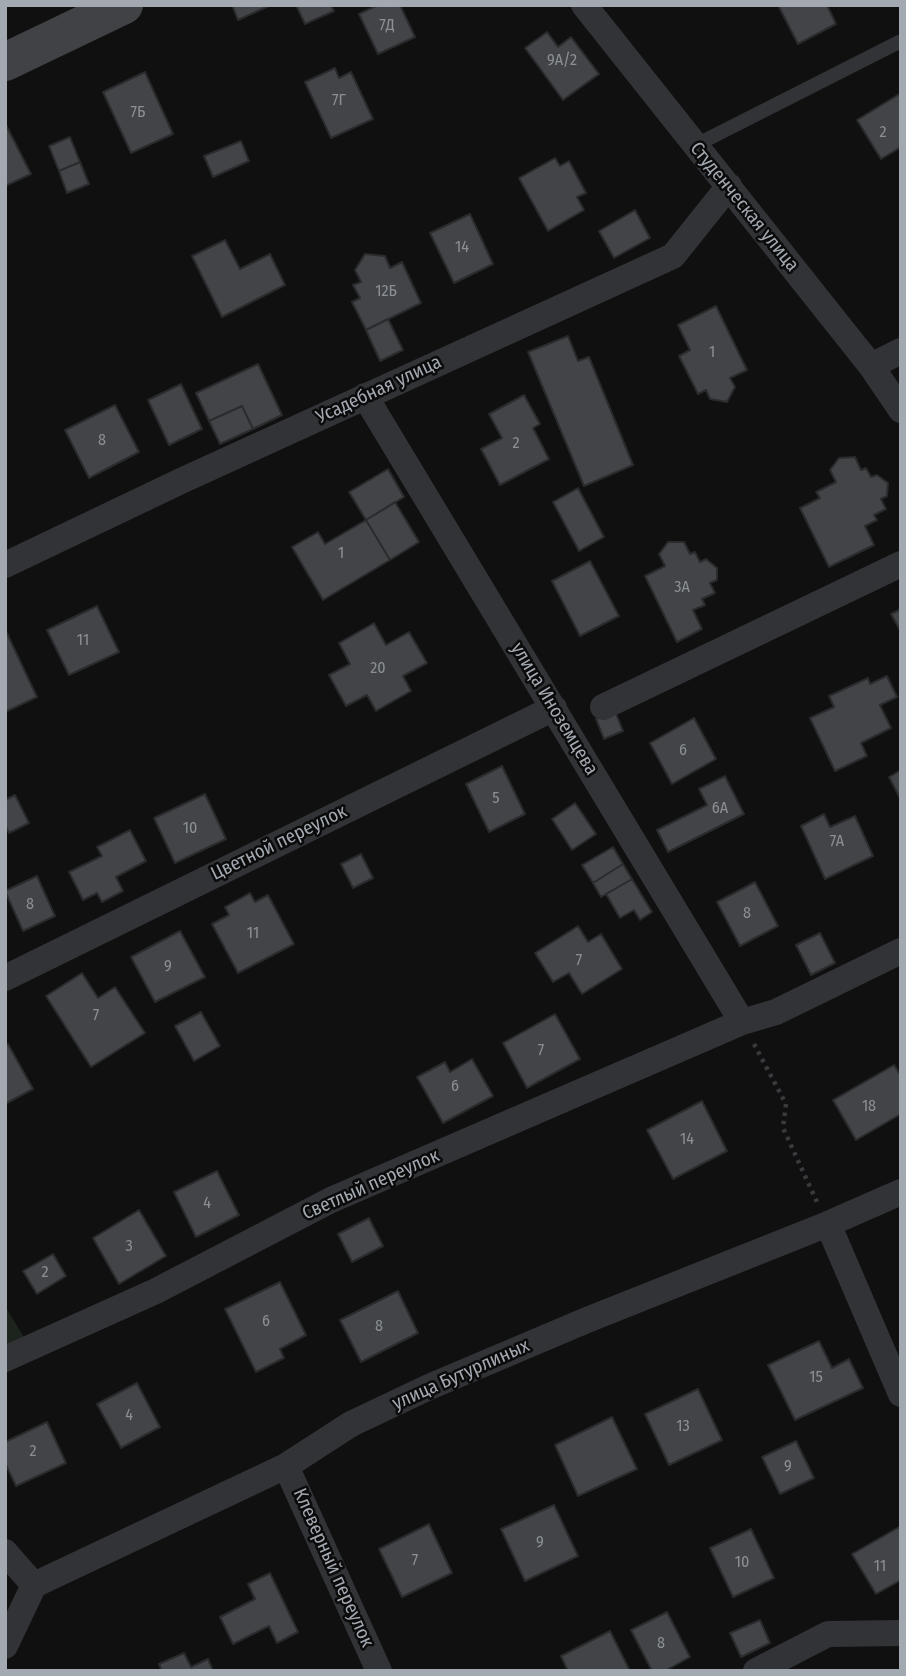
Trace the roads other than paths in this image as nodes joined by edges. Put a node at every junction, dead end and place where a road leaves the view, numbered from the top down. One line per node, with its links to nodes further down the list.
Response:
1 (124, 5): 4 (street)
2 (584, 5): 5 (street, Студенческая улица)
3 (899, 42): 5 (lane)
4 (5, 62)
5 (694, 146): 6 (street, Студенческая улица)
6 (729, 186): 8 (street, Студенческая улица); 9 (street, Усадебная улица)
7 (901, 351): 8 (street)
8 (871, 366): 10 (street, Студенческая улица)
9 (365, 396): 12 (street, Усадебная улица); 14 (street, улица Иноземцева)
10 (901, 410)
11 (901, 564): 13 (street)
12 (5, 565)
13 (603, 706)
14 (554, 708): 16 (street, Цветной переулок); 17 (street, улица Иноземцева)
15 (901, 951): 17 (street, Светлый переулок)
16 (5, 978)
17 (742, 1022): 20 (street, Светлый переулок)
18 (901, 1192): 19 (street, улица Бутурлиных)
19 (828, 1224): 21 (street); 22 (street, улица Бутурлиных)
20 (5, 1359)
21 (901, 1395)
22 (286, 1466): 24 (street, улица Бутурлиных); 27 (street, Клеверный переулок)
23 (5, 1552): 24 (street)
24 (34, 1585): 26 (street)
25 (901, 1633): 28 (street)
26 (5, 1646)
27 (379, 1671)
28 (756, 1671)

